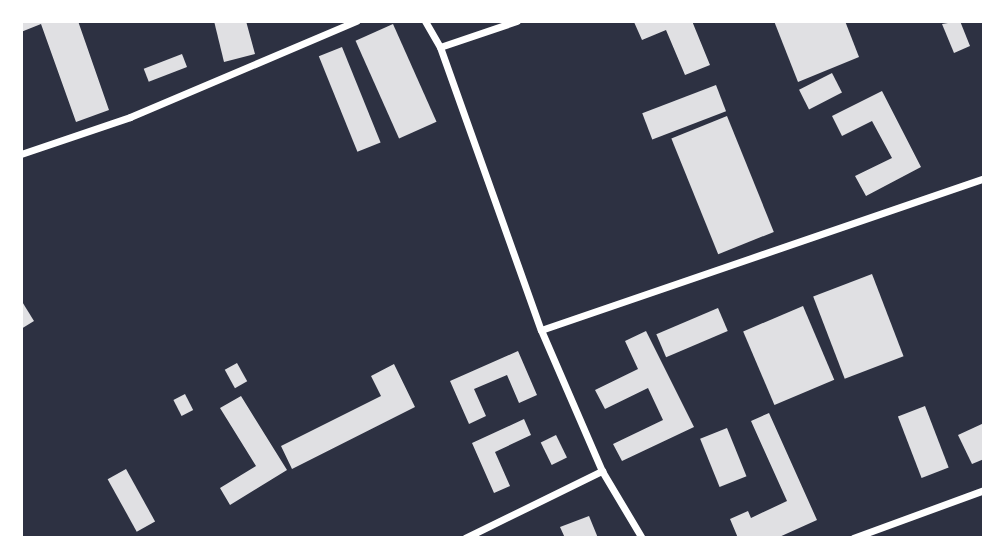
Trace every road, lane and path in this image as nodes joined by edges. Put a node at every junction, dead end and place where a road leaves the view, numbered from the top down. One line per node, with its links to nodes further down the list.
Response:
1 (356, 21): 5 (street)
2 (425, 21): 4 (street)
3 (517, 21): 4 (street)
4 (440, 47): 7 (street)
5 (21, 154)
6 (984, 178): 7 (street)
7 (541, 330): 8 (street)
8 (602, 471): 10 (street); 11 (street)
9 (984, 490): 12 (street)
10 (465, 538)
11 (642, 538)
12 (853, 538)

